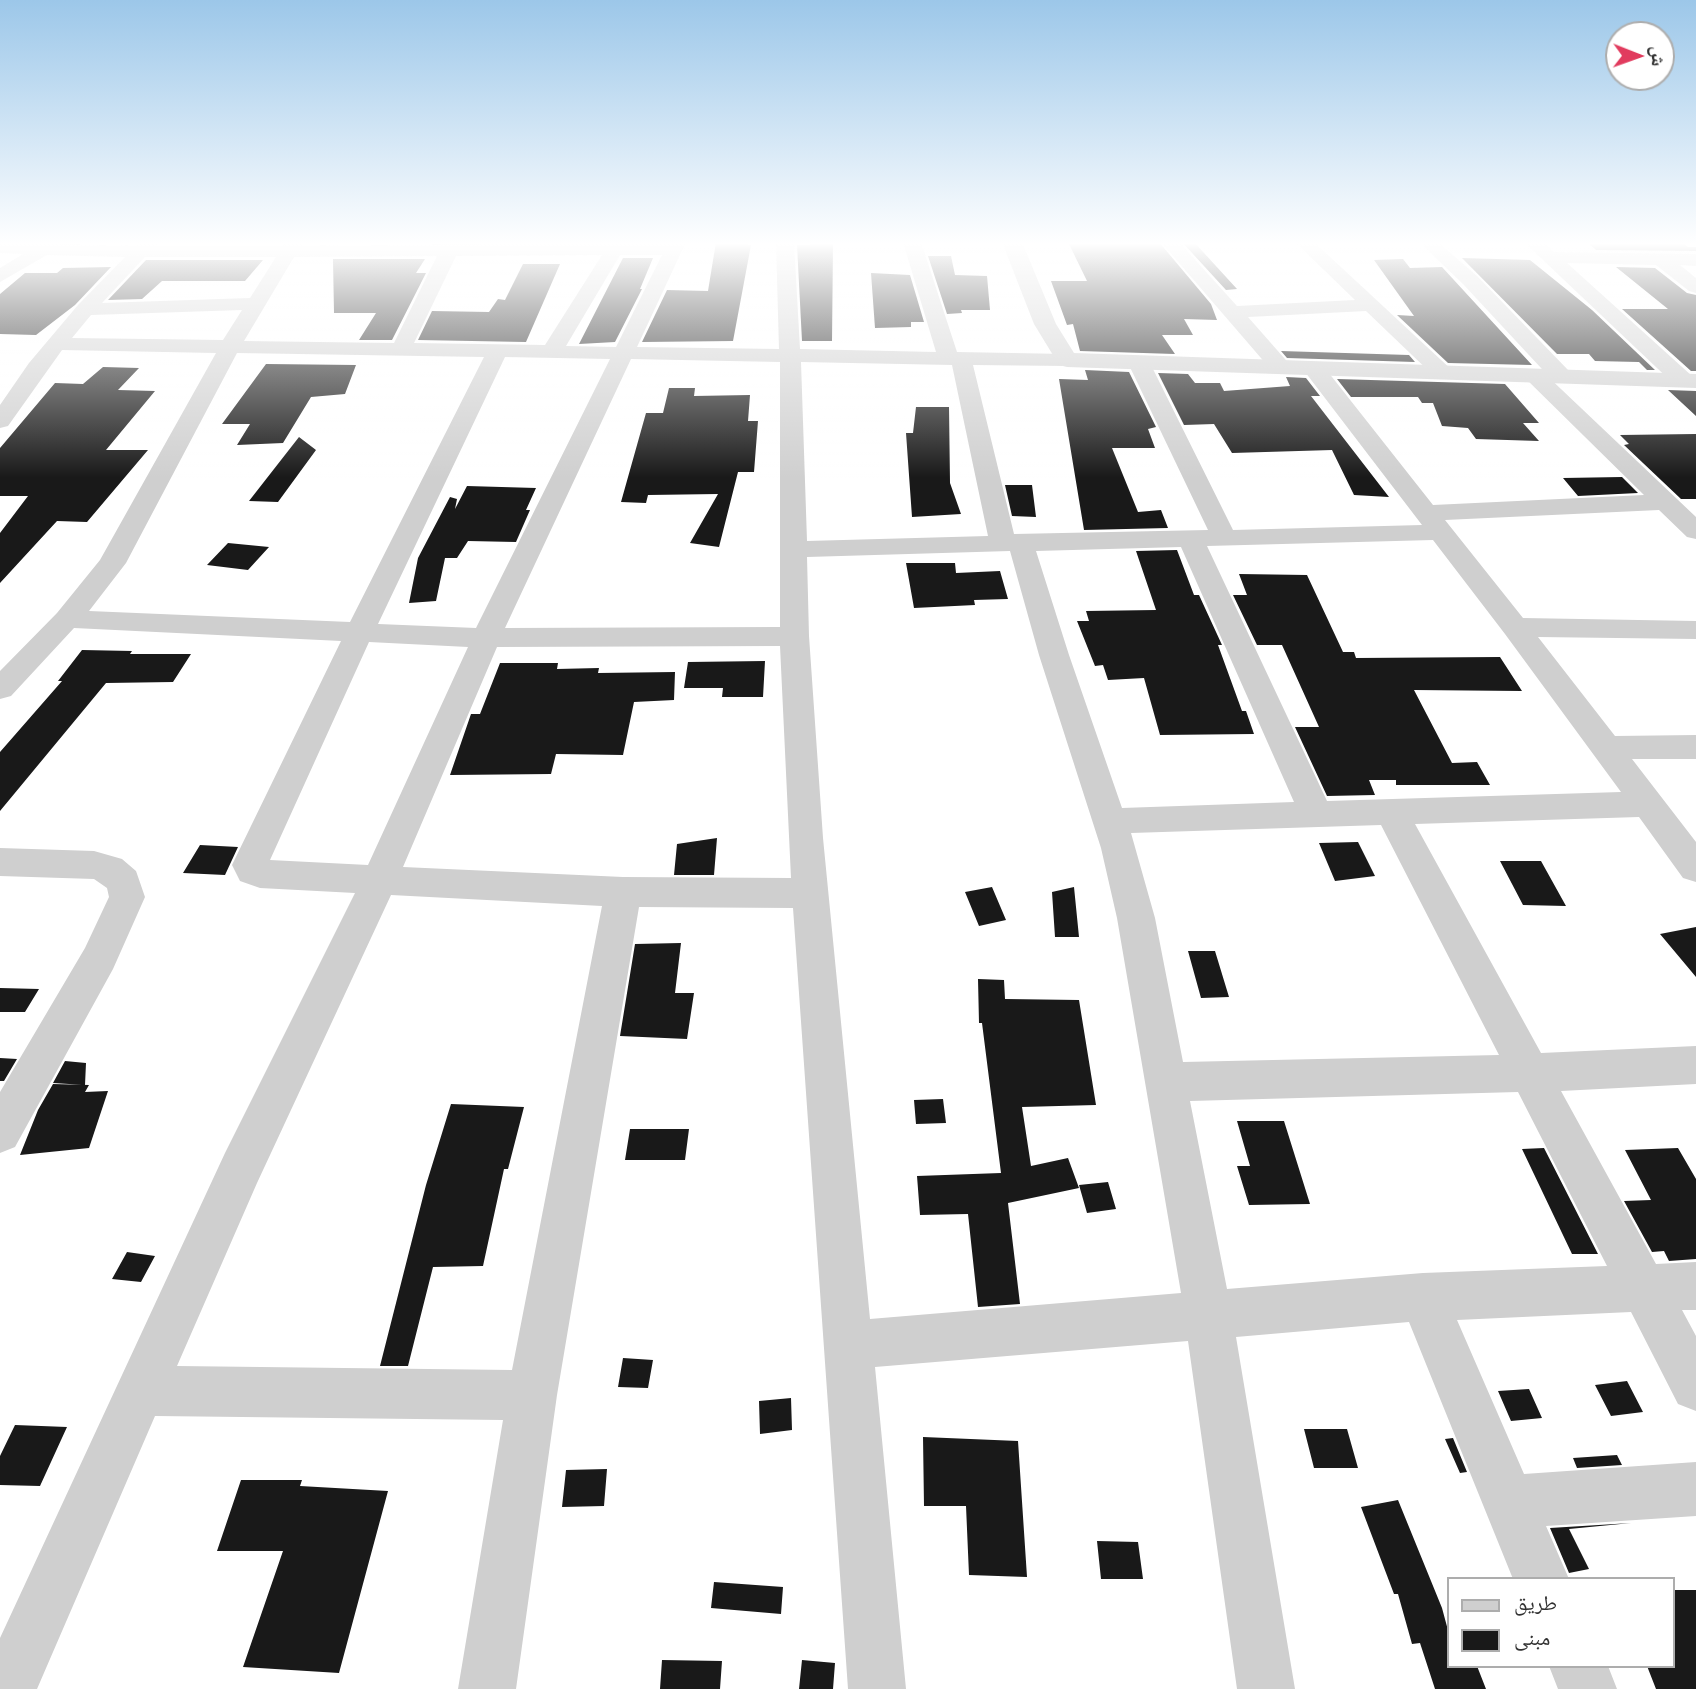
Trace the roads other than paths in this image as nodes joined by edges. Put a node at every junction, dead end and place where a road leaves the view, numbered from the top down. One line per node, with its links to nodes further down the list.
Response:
1 (76, 321): 13 (street)
2 (246, 321): 14 (street)
3 (415, 321): 15 (street)
4 (570, 321): 17 (street)
5 (639, 321): 18 (street)
6 (788, 321): 19 (street)
7 (941, 321): 20 (street)
8 (1044, 321): 21 (street)
9 (1240, 321): 23 (street)
10 (1389, 321): 25 (street)
11 (1509, 321): 27 (street)
12 (1622, 321): 28 (street)
13 (57, 345): 14 (street); 29 (street)
14 (230, 346): 15 (street); 38 (street)
15 (401, 349): 16 (street)
16 (497, 352): 17 (street); 41 (street)
17 (551, 352): 18 (street)
18 (623, 354): 19 (street); 43 (street)
19 (790, 357): 20 (street); 37 (street)
20 (955, 359): 21 (street); 36 (street)
21 (1067, 360): 22 (street)
22 (1139, 363): 23 (street); 34 (street)
23 (1281, 367): 24 (street)
24 (1313, 368): 25 (street); 32 (street)
25 (1443, 372): 26 (street)
26 (1534, 376): 27 (street); 31 (street)
27 (1562, 377): 28 (street)
28 (1690, 381)
29 (9, 396): 30 (street)
30 (0, 421)
31 (1667, 502): 32 (street); 33 (street)
32 (1433, 522): 34 (street); 39 (street)
33 (1696, 531)
34 (1224, 537): 35 (street)
35 (1190, 538): 36 (street); 49 (street)
36 (1012, 541): 37 (street); 50 (street)
37 (793, 549): 42 (street)
38 (67, 619): 41 (street); 44 (street)
39 (1515, 626): 40 (street); 46 (street)
40 (1696, 630)
41 (359, 633): 43 (street); 53 (street)
42 (794, 636): 43 (street); 55 (street)
43 (486, 638): 53 (street)
44 (0, 689)
45 (1696, 747): 46 (street)
46 (1604, 748): 47 (street)
47 (1647, 804): 48 (street); 52 (street)
48 (1392, 813): 49 (street); 57 (street)
49 (1315, 814): 50 (street)
50 (1110, 821): 58 (street)
51 (0, 862): 59 (street)
52 (1696, 868)
53 (379, 881): 54 (street); 66 (street)
54 (623, 892): 55 (street); 67 (street)
55 (811, 892): 64 (street)
56 (1696, 1065): 57 (street)
57 (1530, 1073): 58 (street); 61 (street)
58 (1165, 1082): 63 (street)
59 (0, 1132)
60 (1696, 1286): 61 (street)
61 (1643, 1288): 62 (street); 65 (street)
62 (1423, 1297): 63 (street); 69 (street)
63 (1208, 1313): 64 (street); 75 (street)
64 (848, 1345): 74 (street)
65 (1696, 1386)
66 (141, 1391): 67 (street); 72 (street)
67 (532, 1395): 73 (street)
68 (1696, 1489): 69 (street)
69 (1508, 1502): 70 (street)
70 (1540, 1577)
71 (1579, 1668): 76 (street)
72 (7, 1689)
73 (488, 1689)
74 (877, 1689)
75 (1266, 1689)
76 (1588, 1689)

